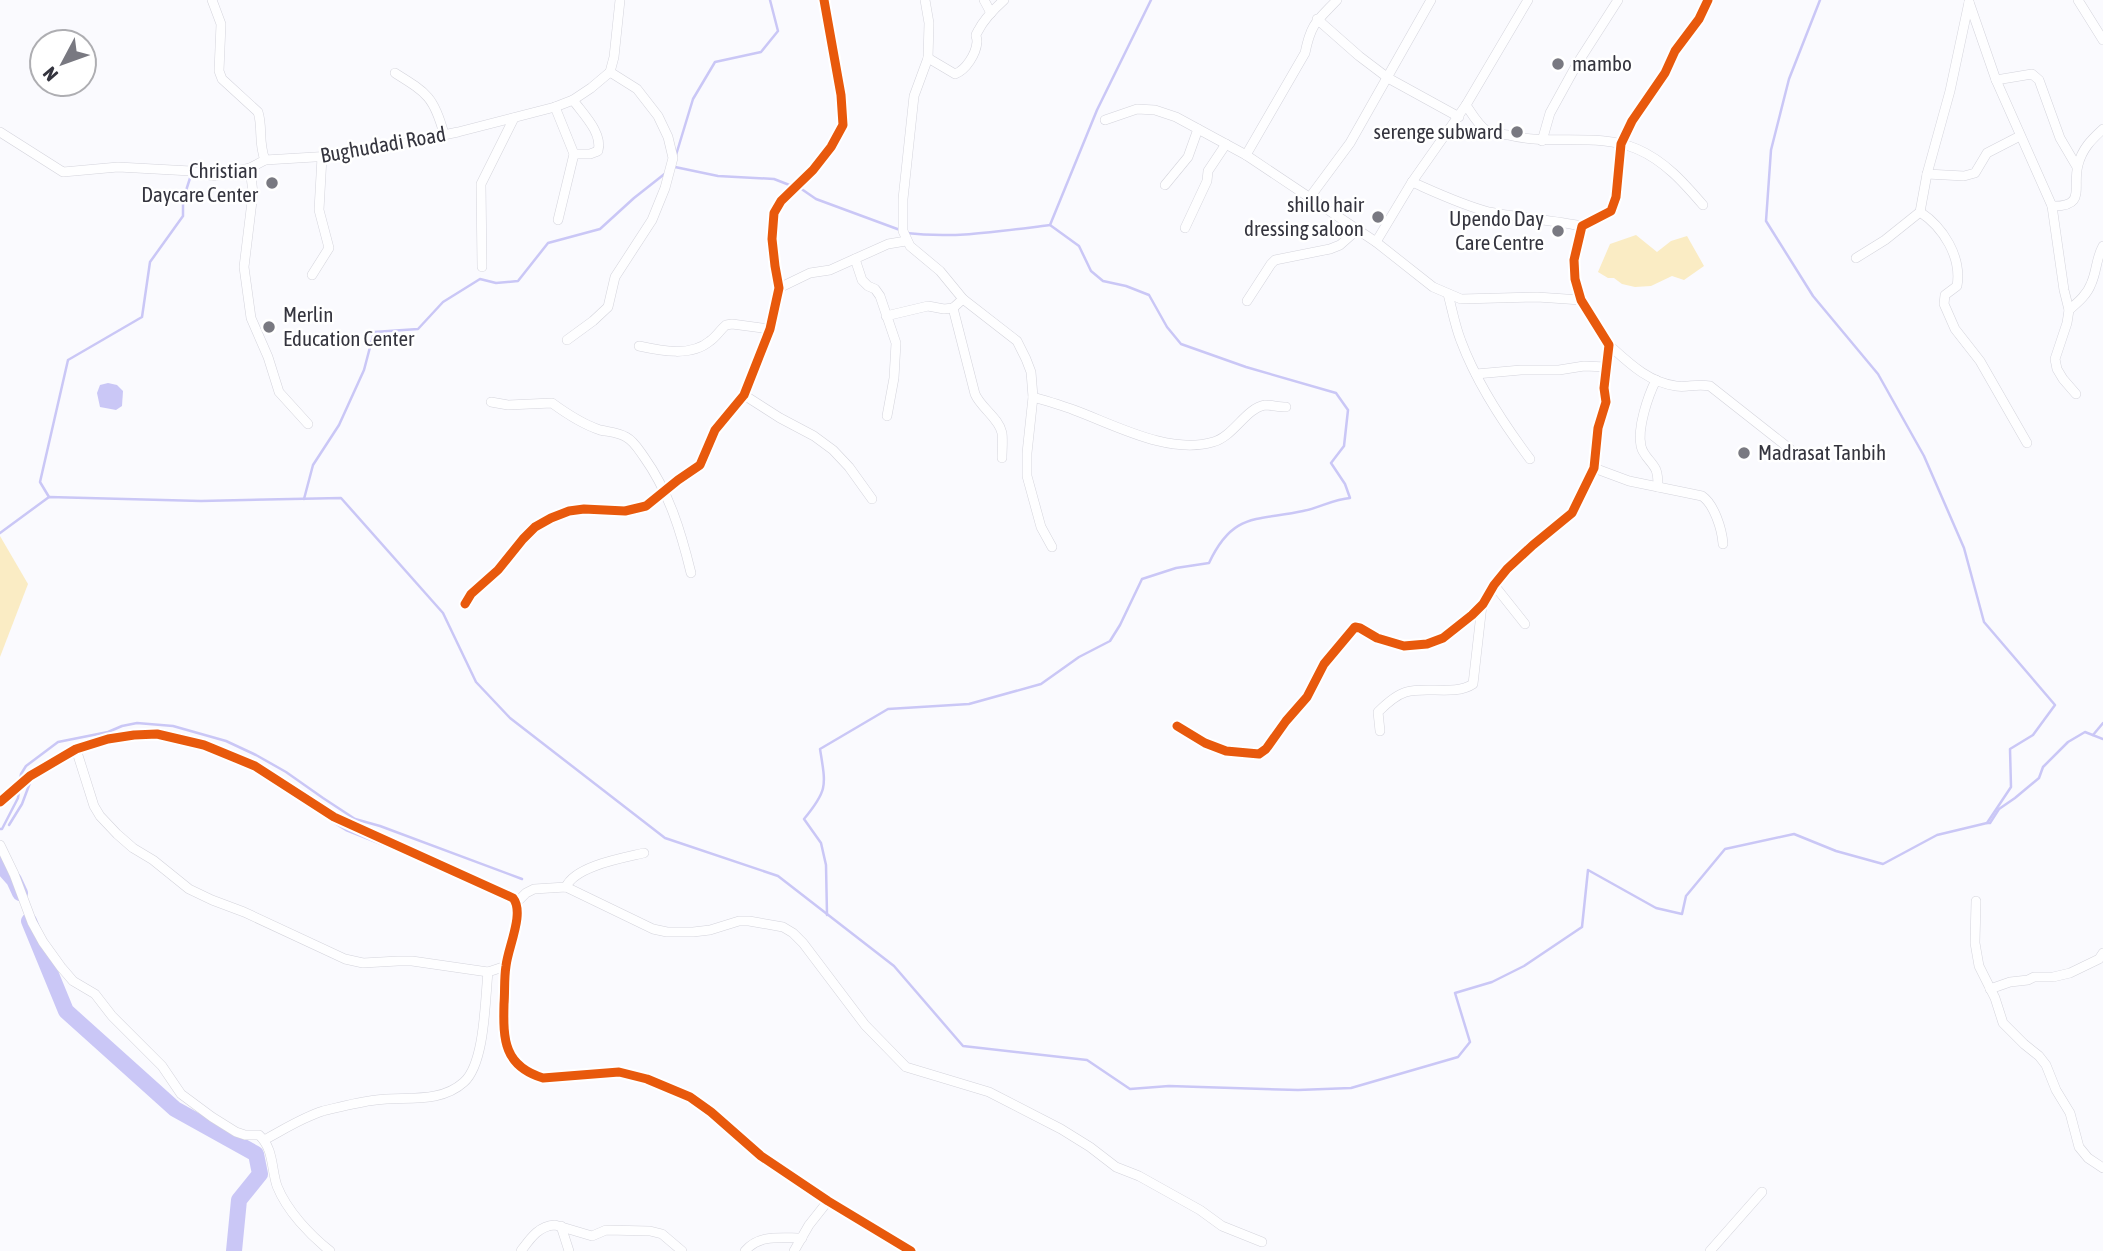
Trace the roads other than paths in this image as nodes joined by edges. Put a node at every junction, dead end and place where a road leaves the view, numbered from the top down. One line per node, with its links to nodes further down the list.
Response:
1 (212, 0): 39 (street)
2 (620, 0): 18 (street)
3 (824, 0): 60 (street)
4 (925, 0): 17 (street)
5 (984, 0): 14 (street)
6 (1004, 0): 14 (street)
7 (1337, 0): 15 (street)
8 (1431, 0): 20 (street)
9 (1528, 0): 23 (street)
10 (1618, 0): 33 (street)
11 (1708, 0): 35 (street)
12 (2078, 0): 16 (street)
13 (1969, 1): 21 (street); 42 (street)
14 (991, 13): 17 (street)
15 (1317, 19): 20 (street); 37 (street)
16 (2103, 40)
17 (928, 58): 53 (street)
18 (610, 72): 22 (street, Bughudadi Road); 69 (street)
19 (395, 73): 31 (street)
20 (1388, 78): 25 (street); 45 (street)
21 (1996, 80): 32 (street); 40 (street)
22 (573, 100): 24 (street, Bughudadi Road); 36 (street)
23 (1466, 105): 25 (street); 33 (street)
24 (555, 107): 26 (street, Bughudadi Road); 36 (street)
25 (1458, 117): 43 (street)
26 (514, 118): 31 (street, Bughudadi Road); 58 (street)
27 (1105, 120): 28 (street)
28 (1198, 129): 34 (street); 44 (street)
29 (2103, 130): 40 (street)
30 (0, 132): 41 (street, Bughudadi Road)
31 (444, 134): 38 (street, Bughudadi Road)
32 (2020, 136): 42 (street); 47 (street)
33 (1542, 141): 35 (street)
34 (1226, 144): 37 (street); 51 (street)
35 (1621, 144): 46 (street); 50 (street)
36 (574, 154): 49 (street)
37 (1246, 155): 45 (street)
38 (322, 157): 39 (street, Bughudadi Road); 59 (street)
39 (265, 160): 41 (street, Bughudadi Road)
40 (2077, 167): 47 (street)
41 (250, 168): 81 (street)
42 (1927, 174): 48 (street)
43 (1412, 182): 50 (street); 54 (street)
44 (1165, 185)
45 (1310, 197): 52 (street)
46 (1703, 205)
47 (2052, 206): 66 (street)
48 (1920, 212): 56 (street); 82 (street)
49 (558, 220)
50 (1582, 226): 63 (street)
51 (1185, 228)
52 (1357, 230): 54 (street); 64 (street)
53 (906, 241): 57 (street); 62 (street)
54 (1376, 242): 61 (street)
55 (2103, 246): 66 (street)
56 (1856, 258)
57 (855, 259): 60 (street); 67 (street)
58 (482, 267)
59 (312, 275)
60 (779, 288): 68 (street)
61 (1448, 294): 63 (street); 73 (street)
62 (963, 299): 65 (street); 77 (street)
63 (1581, 299): 70 (street)
64 (1247, 301)
65 (953, 308): 67 (street); 84 (street)
66 (2068, 310): 75 (street)
67 (886, 316): 80 (street)
68 (770, 329): 71 (street); 76 (street)
69 (567, 340)
70 (1609, 345): 72 (street); 74 (street)
71 (639, 346)
72 (1607, 367): 73 (street); 86 (street)
73 (1476, 373): 85 (street)
74 (1656, 380): 83 (street); 87 (street)
75 (2076, 394)
76 (744, 395): 88 (street); 89 (street)
77 (1033, 397): 79 (street); 91 (street)
78 (491, 402): 88 (street)
79 (1286, 407)
80 (887, 416)
81 (308, 425)
82 (2026, 443)
83 (1790, 449)
84 (1002, 458)
85 (1530, 459)
86 (1594, 468): 87 (street); 93 (street)
87 (1658, 487): 90 (street)
88 (664, 491): 92 (street); 94 (street)
89 (872, 499)
90 (1723, 544)
91 (1052, 547)
92 (691, 573)
93 (1494, 585): 95 (street); 96 (street)
94 (465, 604)
95 (1483, 604): 97 (street); 98 (street)
96 (1525, 624)
97 (1177, 726)
98 (1380, 731)
99 (76, 749): 100 (street); 105 (street); 108 (street)
100 (0, 802)
101 (0, 845): 110 (street)
102 (644, 853): 103 (street)
103 (566, 887): 105 (street); 116 (street)
104 (1976, 901): 109 (street)
105 (517, 902): 107 (street)
106 (2103, 953): 109 (street)
107 (506, 966): 108 (street); 113 (street)
108 (488, 972): 110 (street)
109 (1990, 989): 111 (street)
110 (264, 1140): 118 (street)
111 (2103, 1168)
112 (1762, 1192): 124 (street)
113 (828, 1201): 115 (street); 117 (street)
114 (561, 1226): 119 (street); 120 (street); 121 (street)
115 (802, 1238): 122 (street); 123 (street)
116 (1262, 1242)
117 (906, 1250)
118 (330, 1251)
119 (521, 1251)
120 (569, 1251)
121 (682, 1251)
122 (745, 1251)
123 (793, 1251)
124 (1710, 1251)

